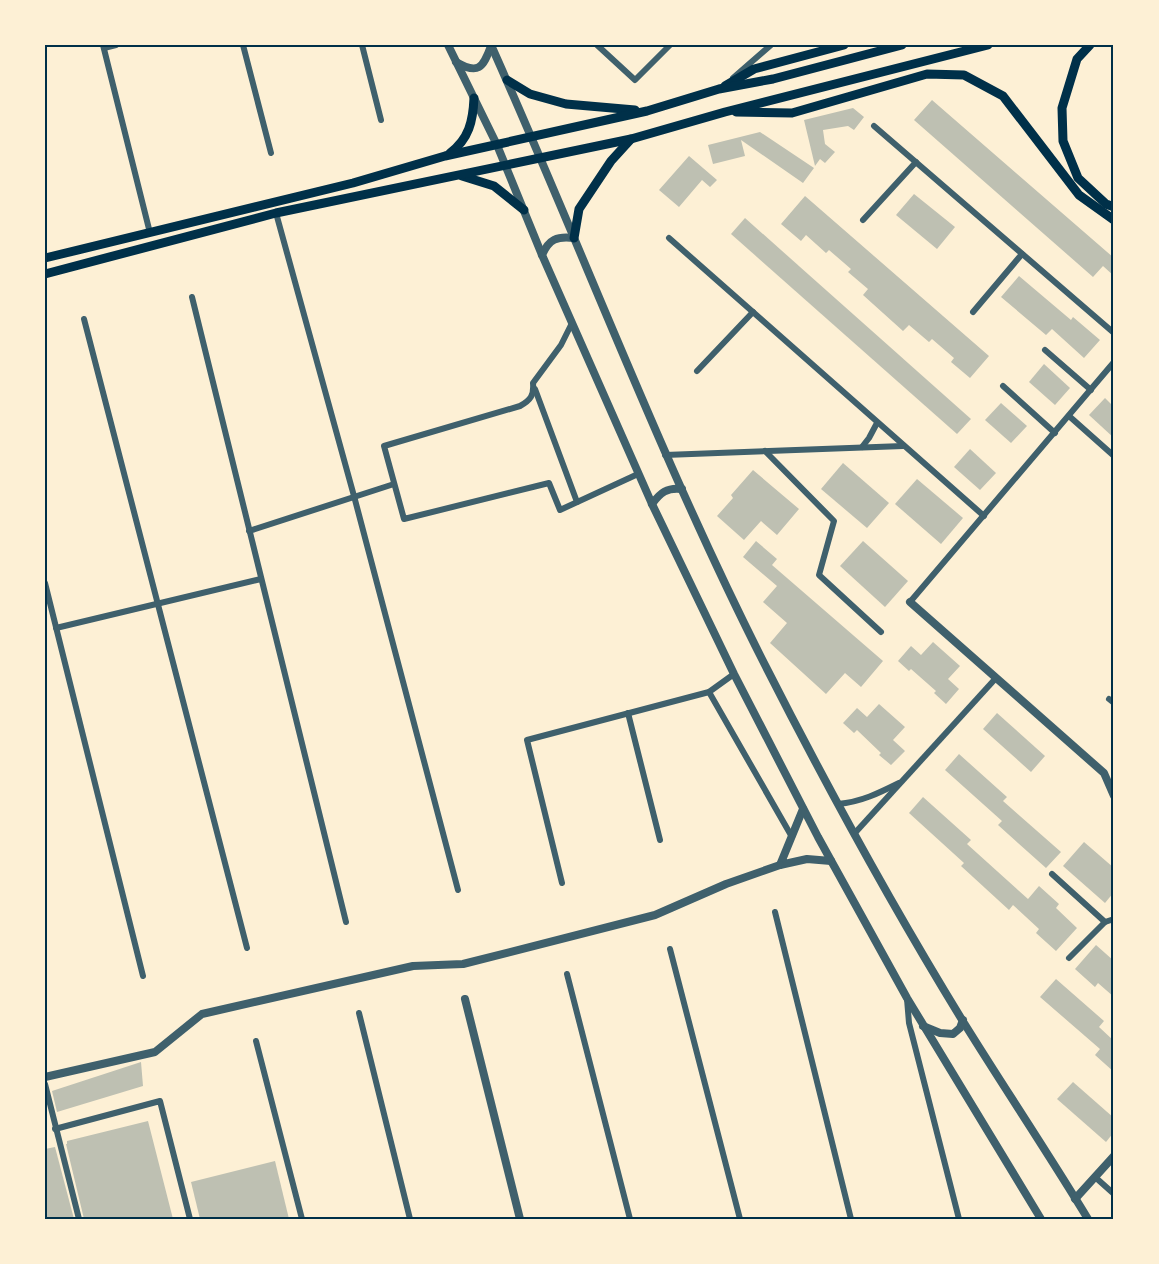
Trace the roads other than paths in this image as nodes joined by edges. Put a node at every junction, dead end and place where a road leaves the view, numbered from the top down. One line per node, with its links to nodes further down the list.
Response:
1 (116, 45): 13 (street)
2 (243, 45): 25 (street)
3 (362, 45): 20 (street)
4 (448, 45): 14 (street)
5 (491, 45): 14 (street); 15 (street)
6 (597, 45): 7 (street)
7 (670, 45)
8 (771, 45): 16 (street)
9 (844, 45): 16 (main road)
10 (902, 45): 16 (main road)
11 (988, 45): 19 (main road)
12 (1090, 45): 31 (main road)
13 (104, 46): 36 (street)
14 (455, 61): 17 (street)
15 (507, 80): 18 (main road); 22 (street)
16 (719, 89): 18 (main road)
17 (474, 98): 24 (street); 26 (main road)
18 (647, 111): 22 (main road)
19 (725, 112): 23 (main road); 35 (main road)
20 (381, 120)
21 (874, 126): 28 (street)
22 (532, 137): 24 (main road); 27 (street)
23 (632, 139): 27 (main road); 37 (main road)
24 (498, 145): 26 (main road); 29 (street)
25 (271, 153)
26 (446, 156): 36 (main road)
27 (540, 157): 29 (main road); 37 (street)
28 (916, 162): 34 (street); 39 (street)
29 (506, 165): 30 (main road); 32 (street)
30 (457, 176): 32 (main road); 33 (main road)
31 (1114, 207)
32 (524, 210): 40 (street)
33 (276, 213): 42 (main road); 66 (street)
34 (863, 220)
35 (1114, 220)
36 (150, 233): 41 (main road)
37 (574, 238): 40 (street); 61 (street)
38 (669, 238): 44 (street)
39 (1022, 254): 45 (street); 48 (street)
40 (542, 255): 47 (street)
41 (45, 258)
42 (45, 274)
43 (192, 297): 70 (street)
44 (753, 312): 51 (street); 56 (street)
45 (973, 312)
46 (84, 320): 74 (street)
47 (572, 323): 52 (street); 63 (street)
48 (1114, 333)
49 (1046, 350): 54 (street)
50 (1114, 362): 54 (street)
51 (697, 371)
52 (533, 382): 64 (street); 67 (street)
53 (1004, 386): 57 (street)
54 (1091, 390): 55 (street)
55 (1069, 416): 57 (street); 62 (street)
56 (877, 423): 58 (street); 59 (street)
57 (1055, 433): 69 (street)
58 (903, 446): 59 (street); 69 (street)
59 (862, 447): 60 (street)
60 (765, 451): 61 (street); 76 (street)
61 (665, 455): 65 (street)
62 (1114, 456)
63 (639, 474): 67 (street); 68 (street)
64 (394, 484): 66 (street); 67 (street)
65 (682, 489): 68 (street); 83 (street)
66 (354, 496): 70 (street); 92 (street)
67 (577, 502)
68 (652, 504): 77 (street)
69 (984, 516): 73 (street)
70 (249, 531): 71 (street)
71 (261, 579): 74 (street); 95 (street)
72 (45, 583): 75 (street)
73 (910, 602): 78 (street)
74 (158, 604): 75 (street); 97 (street)
75 (56, 628): 101 (street)
76 (881, 632)
77 (734, 674): 79 (street); 84 (street)
78 (996, 678): 81 (street); 82 (street)
79 (709, 692): 80 (street); 86 (street)
80 (628, 713): 87 (street); 91 (street)
81 (902, 782): 83 (street); 85 (street)
82 (1114, 796)
83 (838, 804): 85 (street)
84 (803, 809): 86 (street); 88 (street)
85 (854, 834): 105 (street)
86 (792, 837): 89 (street)
87 (660, 840)
88 (831, 861): 89 (street); 102 (street)
89 (780, 865): 108 (street)
90 (1052, 874): 96 (street)
91 (562, 883)
92 (458, 890)
93 (775, 912): 122 (street)
94 (1114, 919): 96 (street)
95 (346, 922)
96 (1106, 922): 99 (street)
97 (247, 948)
98 (670, 949): 121 (street)
99 (1069, 958)
100 (567, 974): 120 (street)
101 (143, 976)
102 (907, 998): 106 (street); 123 (street)
103 (465, 999): 119 (street)
104 (359, 1013): 118 (street)
105 (963, 1020): 106 (street); 114 (street)
106 (923, 1026): 124 (street)
107 (256, 1041): 117 (street)
108 (45, 1077)
109 (45, 1084): 110 (street)
110 (55, 1129): 115 (street); 116 (street)
111 (1114, 1156): 112 (street)
112 (1095, 1177): 113 (street); 114 (street)
113 (1114, 1194)
114 (1076, 1199): 125 (street)
115 (78, 1219)
116 (190, 1219)
117 (302, 1219)
118 (410, 1219)
119 (520, 1219)
120 (630, 1219)
121 (740, 1219)
122 (851, 1219)
123 (959, 1219)
124 (1041, 1219)
125 (1088, 1219)

